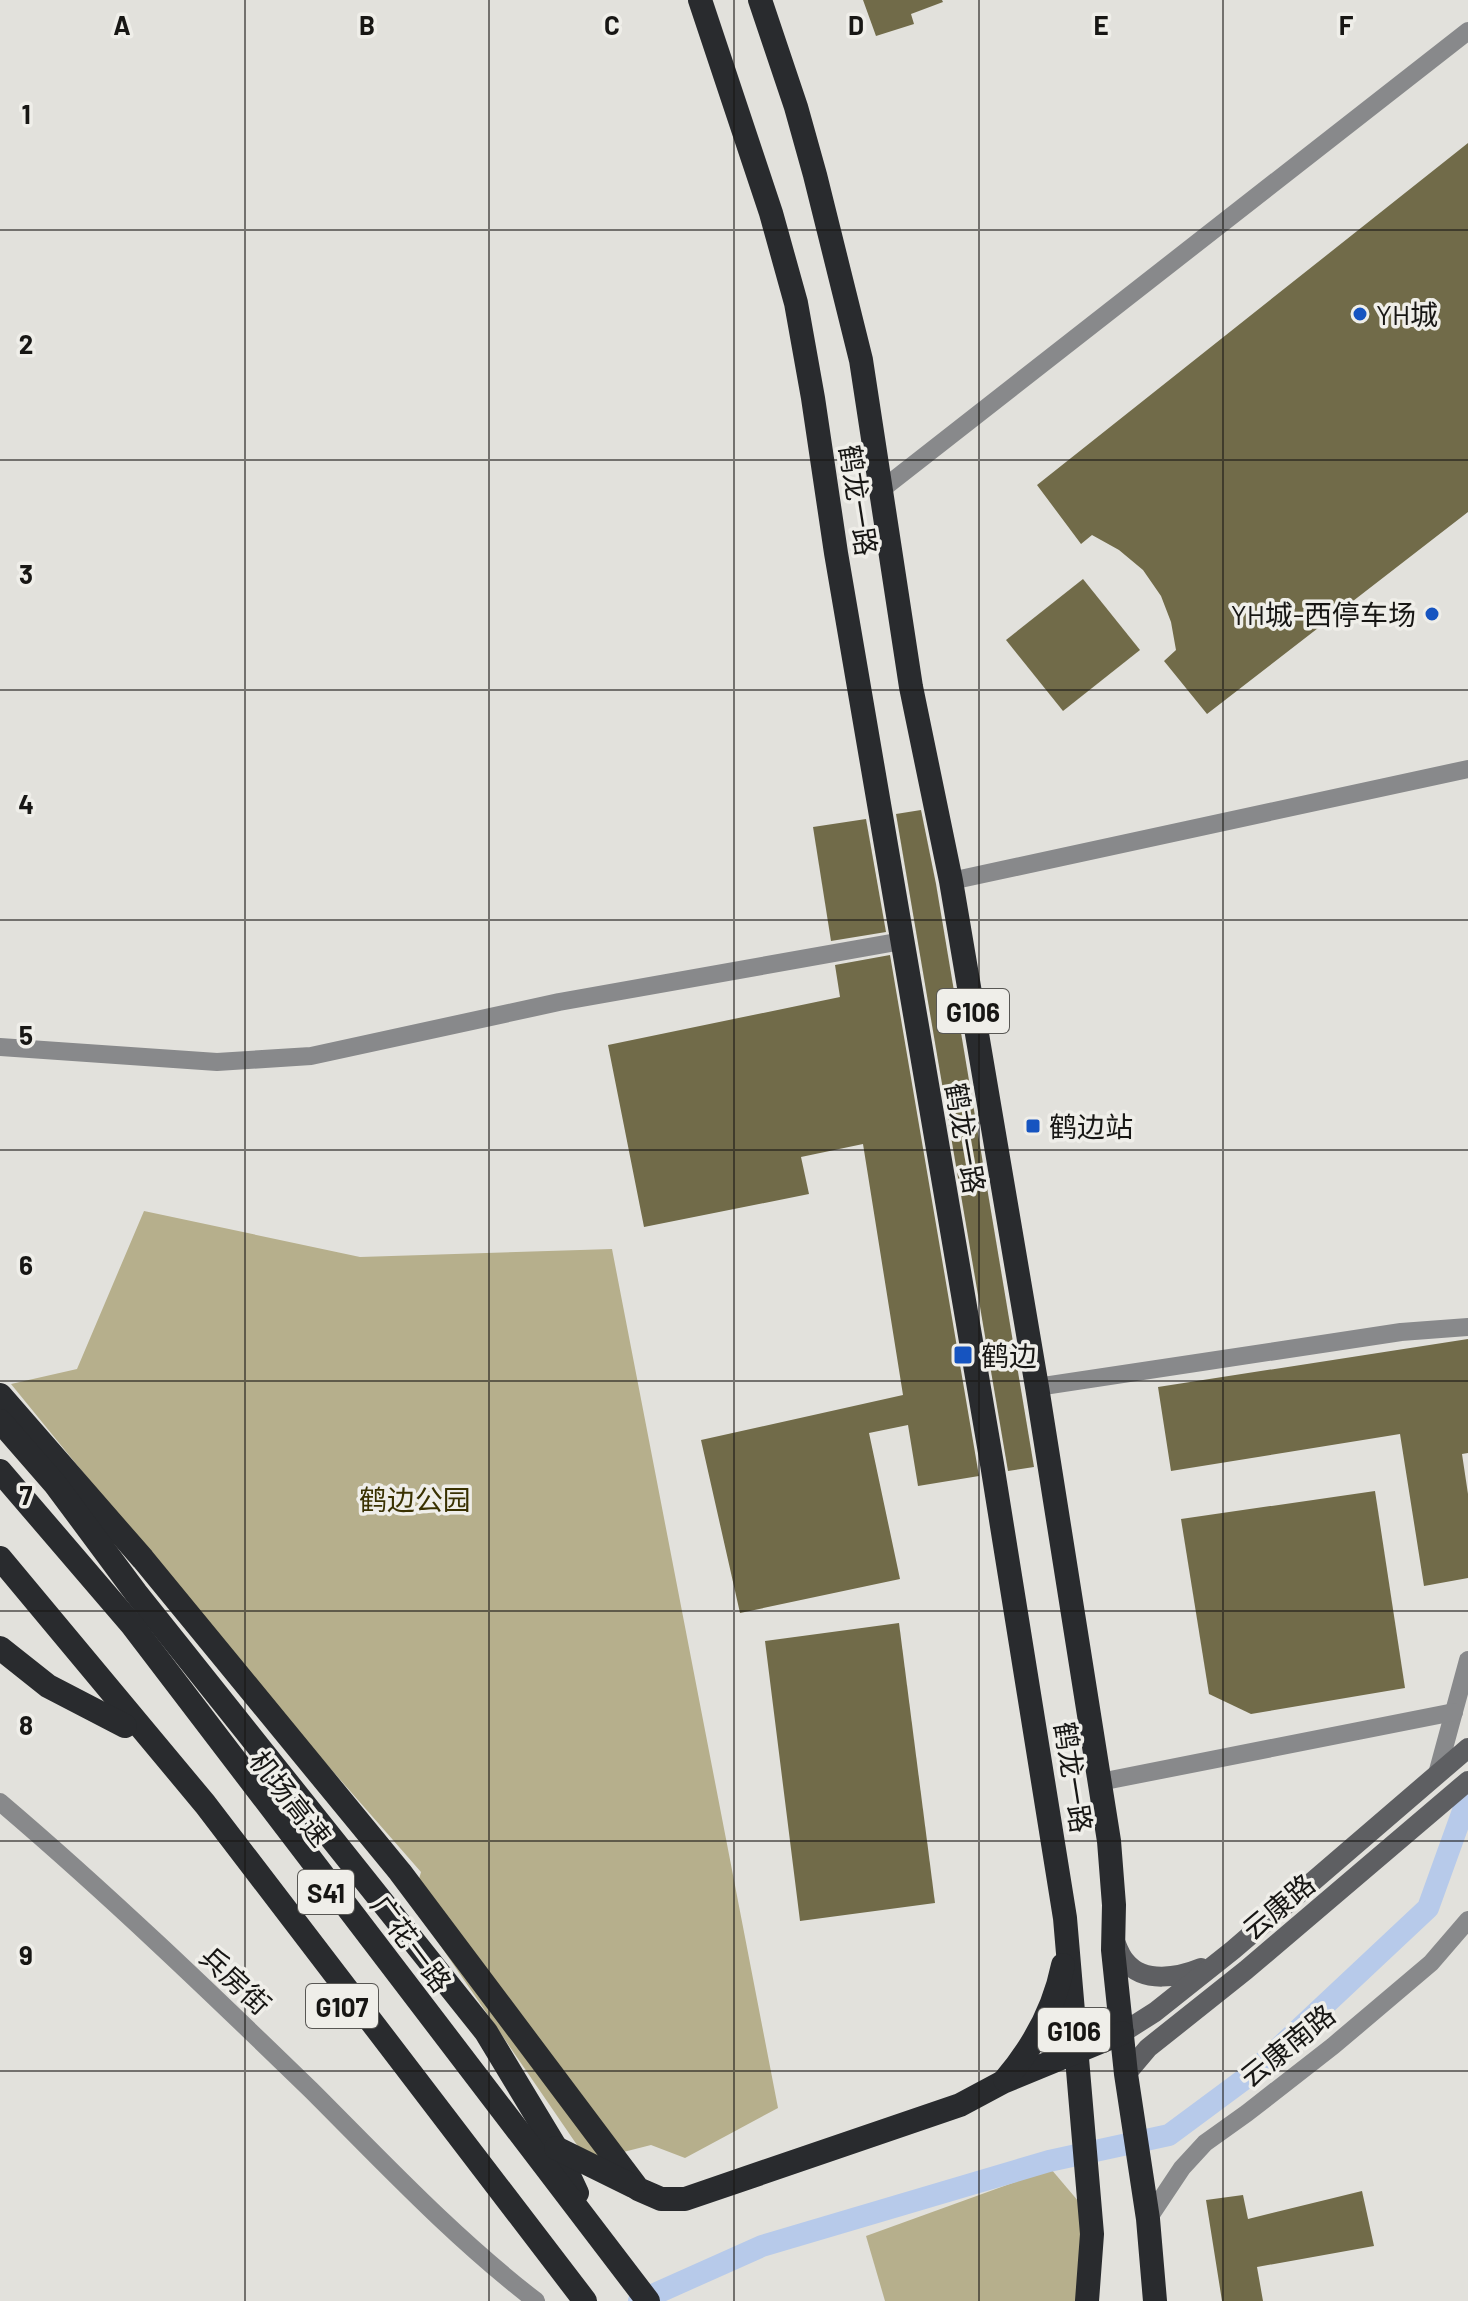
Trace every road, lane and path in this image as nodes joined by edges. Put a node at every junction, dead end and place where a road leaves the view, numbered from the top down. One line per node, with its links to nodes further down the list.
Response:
1 (700, 0): 7 (highway, 鹤龙一路 / G106)
2 (760, 0): 4 (highway, 鹤龙一路 / G106)
3 (1468, 31): 4 (street)
4 (881, 490): 6 (highway, 鹤龙一路 / G106)
5 (1468, 769): 6 (street)
6 (951, 881): 10 (highway, 鹤龙一路 / G106)
7 (902, 941): 8 (street); 27 (highway, 鹤龙一路 / G106)
8 (0, 1047)
9 (1468, 1327): 10 (street)
10 (1037, 1387): 24 (highway, 鹤龙一路 / G106)
11 (0, 1395): 35 (highway)
12 (0, 1421): 34 (highway)
13 (0, 1471): 37 (highway, 广花一路 / G107)
14 (0, 1495): 40 (highway, 机场高速 / S41)
15 (0, 1558): 39 (highway, S41)
16 (0, 1574): 20 (highway, G107)
17 (0, 1648): 20 (highway)
18 (1468, 1660): 19 (street)
19 (1454, 1712): 22 (street); 24 (street)
20 (125, 1726): 38 (highway, G107)
21 (1468, 1748): 22 (street, 云康路)
22 (1442, 1770): 29 (street, 云康路)
23 (1468, 1781): 32 (street, 云康路)
24 (1100, 1782): 28 (highway, 鹤龙一路 / G106)
25 (0, 1802): 38 (street, 兵房街)
26 (1468, 1920): 36 (street, 云康南路)
27 (1065, 1935): 31 (highway, 鹤龙一路 / G106); 33 (highway, G106)
28 (1113, 1938): 29 (street); 30 (highway, 鹤龙一路 / G106)
29 (1220, 1961): 30 (street, 云康路)
30 (1122, 2033): 31 (highway); 32 (highway, 鹤龙一路 / G106)
31 (1076, 2053): 33 (highway); 42 (highway, 鹤龙一路 / G106)
32 (1126, 2074): 36 (highway, 鹤龙一路 / G106)
33 (1003, 2082): 35 (highway)
34 (556, 2148): 35 (highway); 37 (highway)
35 (638, 2189)
36 (1148, 2219): 43 (highway, 鹤龙一路 / G106)
37 (592, 2228): 41 (highway, G107)
38 (552, 2297)
39 (585, 2301)
40 (637, 2301)
41 (648, 2301)
42 (1087, 2301)
43 (1155, 2301)

